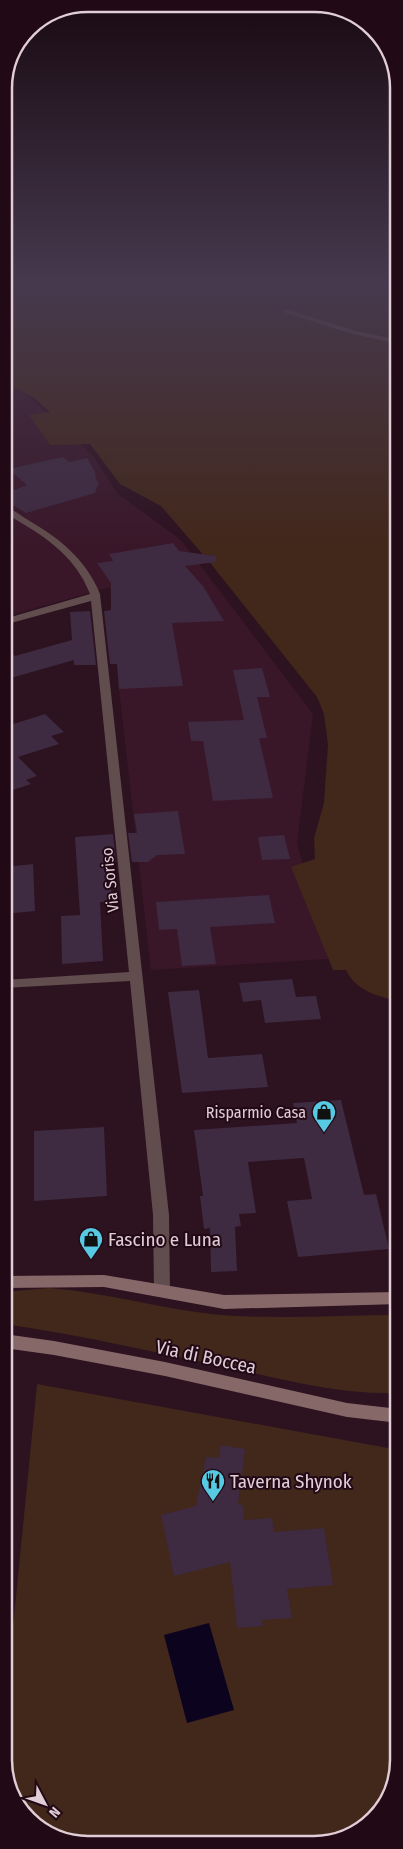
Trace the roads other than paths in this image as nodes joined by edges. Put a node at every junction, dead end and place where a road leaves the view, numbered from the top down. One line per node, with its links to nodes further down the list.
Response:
1 (13, 520): 2 (street, Via Soriso)
2 (95, 597): 3 (street); 4 (street, Via Soriso)
3 (13, 620)
4 (136, 976): 5 (street); 7 (street, Via Soriso)
5 (12, 983)
6 (12, 1282): 7 (main road)
7 (162, 1290): 8 (main road)
8 (390, 1298)
9 (12, 1342): 10 (main road, Via di Boccea)
10 (390, 1415)

